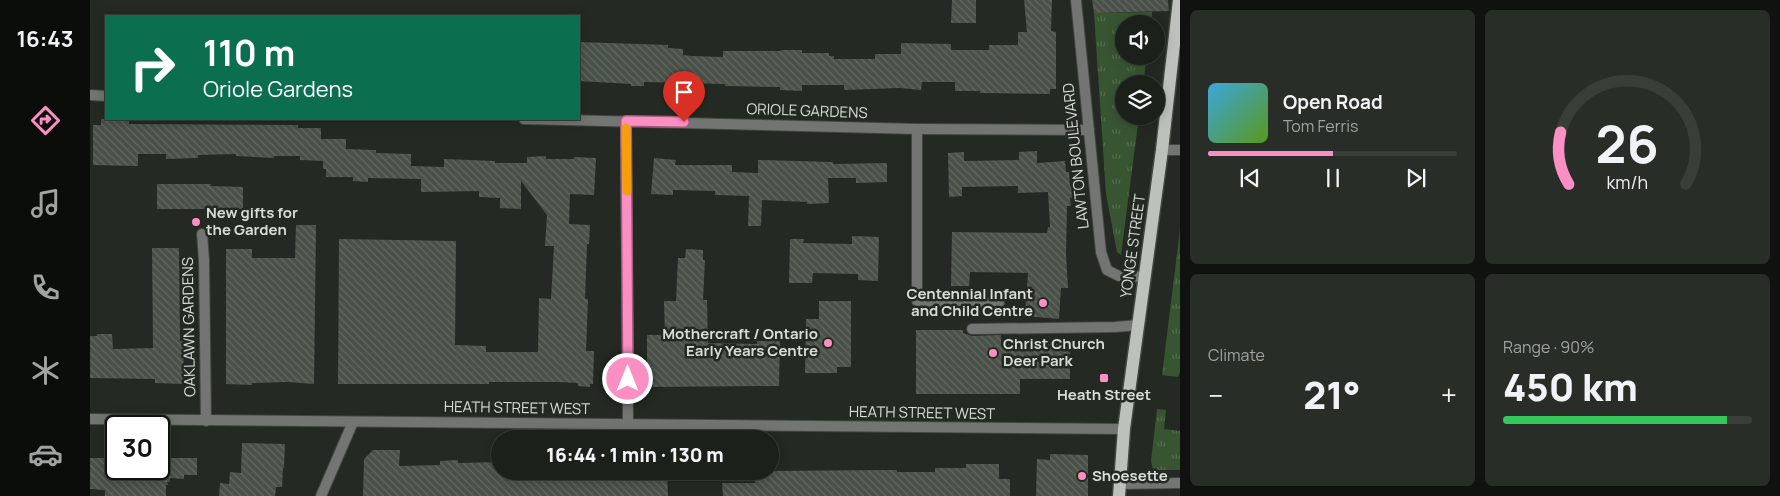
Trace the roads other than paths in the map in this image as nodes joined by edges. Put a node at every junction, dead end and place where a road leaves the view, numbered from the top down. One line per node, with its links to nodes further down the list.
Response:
1 (1076, 0): 8 (street, LAWTON BOULEVARD)
2 (1180, 0): 9 (main road, YONGE STREET)
3 (90, 95): 4 (street)
4 (105, 96)
5 (575, 120): 6 (street, ORIOLE GARDENS)
6 (626, 121): 7 (street, ORIOLE GARDENS); 19 (street)
7 (917, 129): 8 (street, ORIOLE GARDENS); 13 (street)
8 (1089, 130): 12 (street, LAWTON BOULEVARD)
9 (1162, 150): 10 (street); 12 (main road, YONGE STREET)
10 (1180, 150)
11 (202, 234): 17 (street, OAKLAWN GARDENS)
12 (1145, 277): 14 (main road, YONGE STREET)
13 (999, 303)
14 (1139, 325): 15 (street); 20 (main road, YONGE STREET)
15 (972, 329)
16 (90, 419): 17 (street, HEATH STREET WEST)
17 (206, 421): 18 (street, HEATH STREET WEST)
18 (353, 422): 19 (street, HEATH STREET WEST); 23 (street)
19 (628, 424): 20 (street, HEATH STREET WEST)
20 (1124, 430): 22 (main road, YONGE STREET)
21 (1180, 482): 22 (street)
22 (1119, 490)
23 (321, 496)

